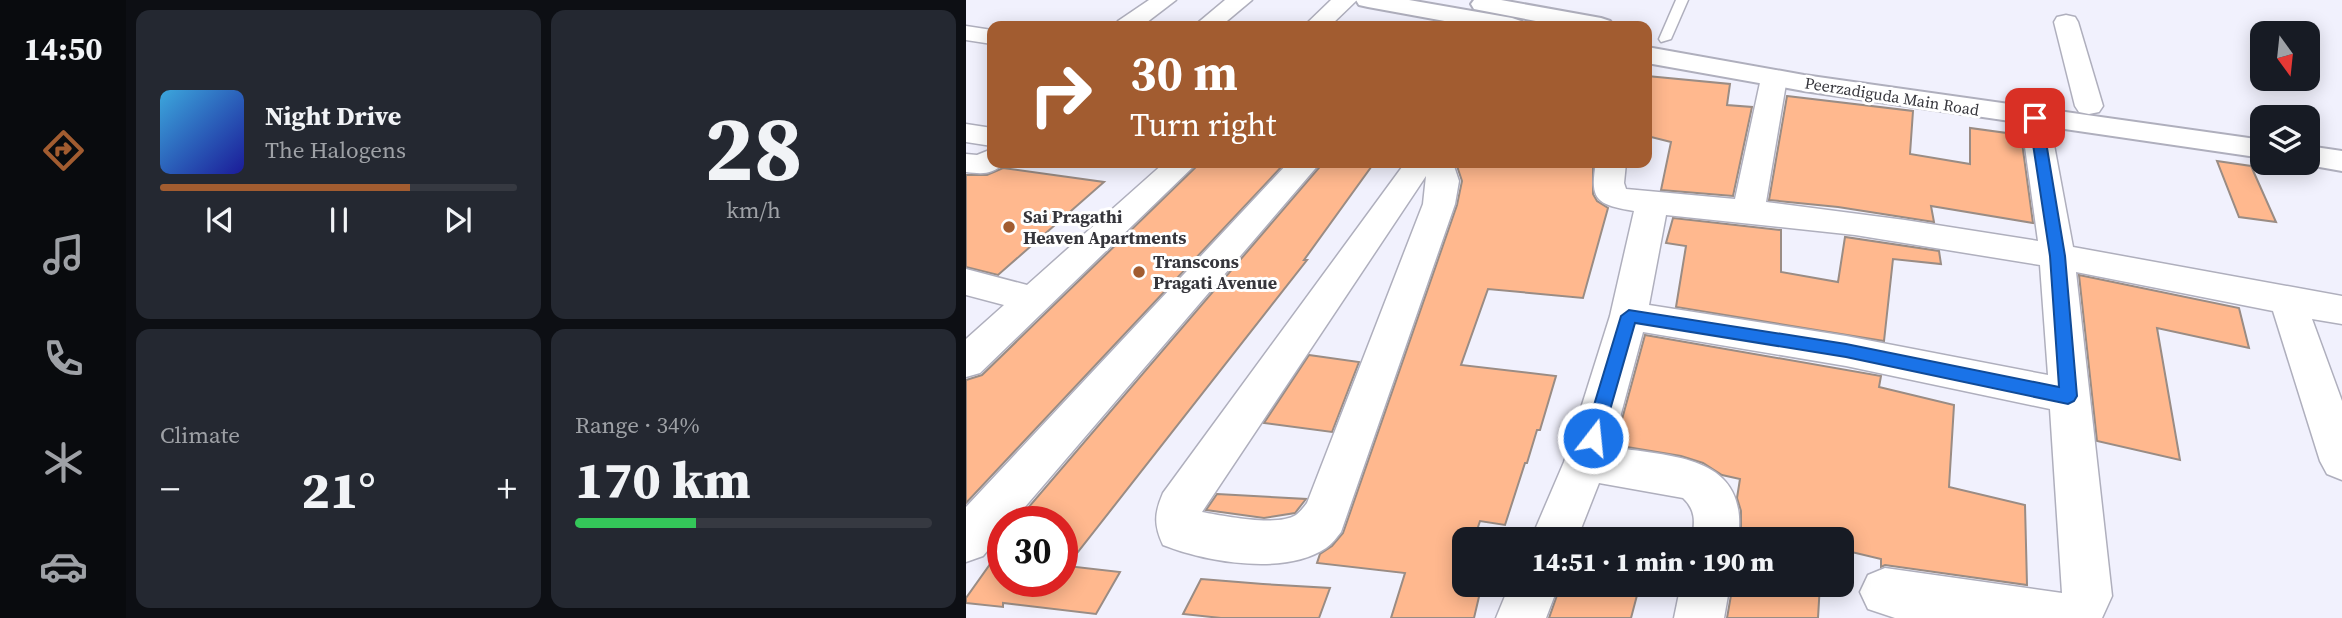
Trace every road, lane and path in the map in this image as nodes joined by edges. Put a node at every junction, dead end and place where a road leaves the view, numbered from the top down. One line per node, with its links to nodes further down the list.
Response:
1 (1164, 0): 7 (street)
2 (1240, 0): 8 (street)
3 (1345, 0): 9 (street)
4 (1367, 0): 10 (street)
5 (1464, 0): 11 (street)
6 (1682, 0): 15 (lane)
7 (1134, 21)
8 (1213, 21)
9 (1322, 21)
10 (1484, 21)
11 (1575, 21)
12 (2066, 22): 17 (street)
13 (966, 33): 14 (street)
14 (987, 36)
15 (1653, 43): 16 (street, Peerzadiguda Main Road); 17 (street, Peerzadiguda Main Road)
16 (1774, 78): 18 (street, Peerzadiguda Main Road); 36 (street)
17 (2089, 106): 19 (street, Peerzadiguda Main Road)
18 (2035, 118): 24 (street, Peerzadiguda Main Road); 37 (street)
19 (2250, 127)
20 (966, 133): 21 (street)
21 (987, 136)
22 (2320, 137): 23 (street)
23 (2342, 140)
24 (2250, 147)
25 (2320, 158): 26 (street)
26 (2342, 161)
27 (987, 162): 28 (street)
28 (966, 163)
29 (1160, 168): 40 (street)
30 (1176, 168): 40 (street)
31 (1301, 168): 50 (street)
32 (1417, 168): 33 (street)
33 (1439, 168)
34 (1610, 168): 35 (street)
35 (1652, 203): 36 (street); 42 (street)
36 (1749, 210): 37 (street)
37 (2057, 256): 39 (street); 45 (street)
38 (966, 282): 40 (street)
39 (2288, 302): 41 (street); 46 (street)
40 (1012, 307): 43 (street); 44 (street)
41 (2342, 310)
42 (1629, 316): 45 (street); 47 (street)
43 (966, 341)
44 (966, 362)
45 (2068, 396): 56 (street)
46 (2342, 461)
47 (1586, 462): 48 (street); 49 (street)
48 (1559, 527)
49 (1717, 527)
50 (966, 540)
51 (1885, 592): 56 (street)
52 (1530, 597): 55 (street)
53 (1703, 597): 54 (street)
54 (1699, 617)
55 (1521, 618)
56 (2061, 618)

